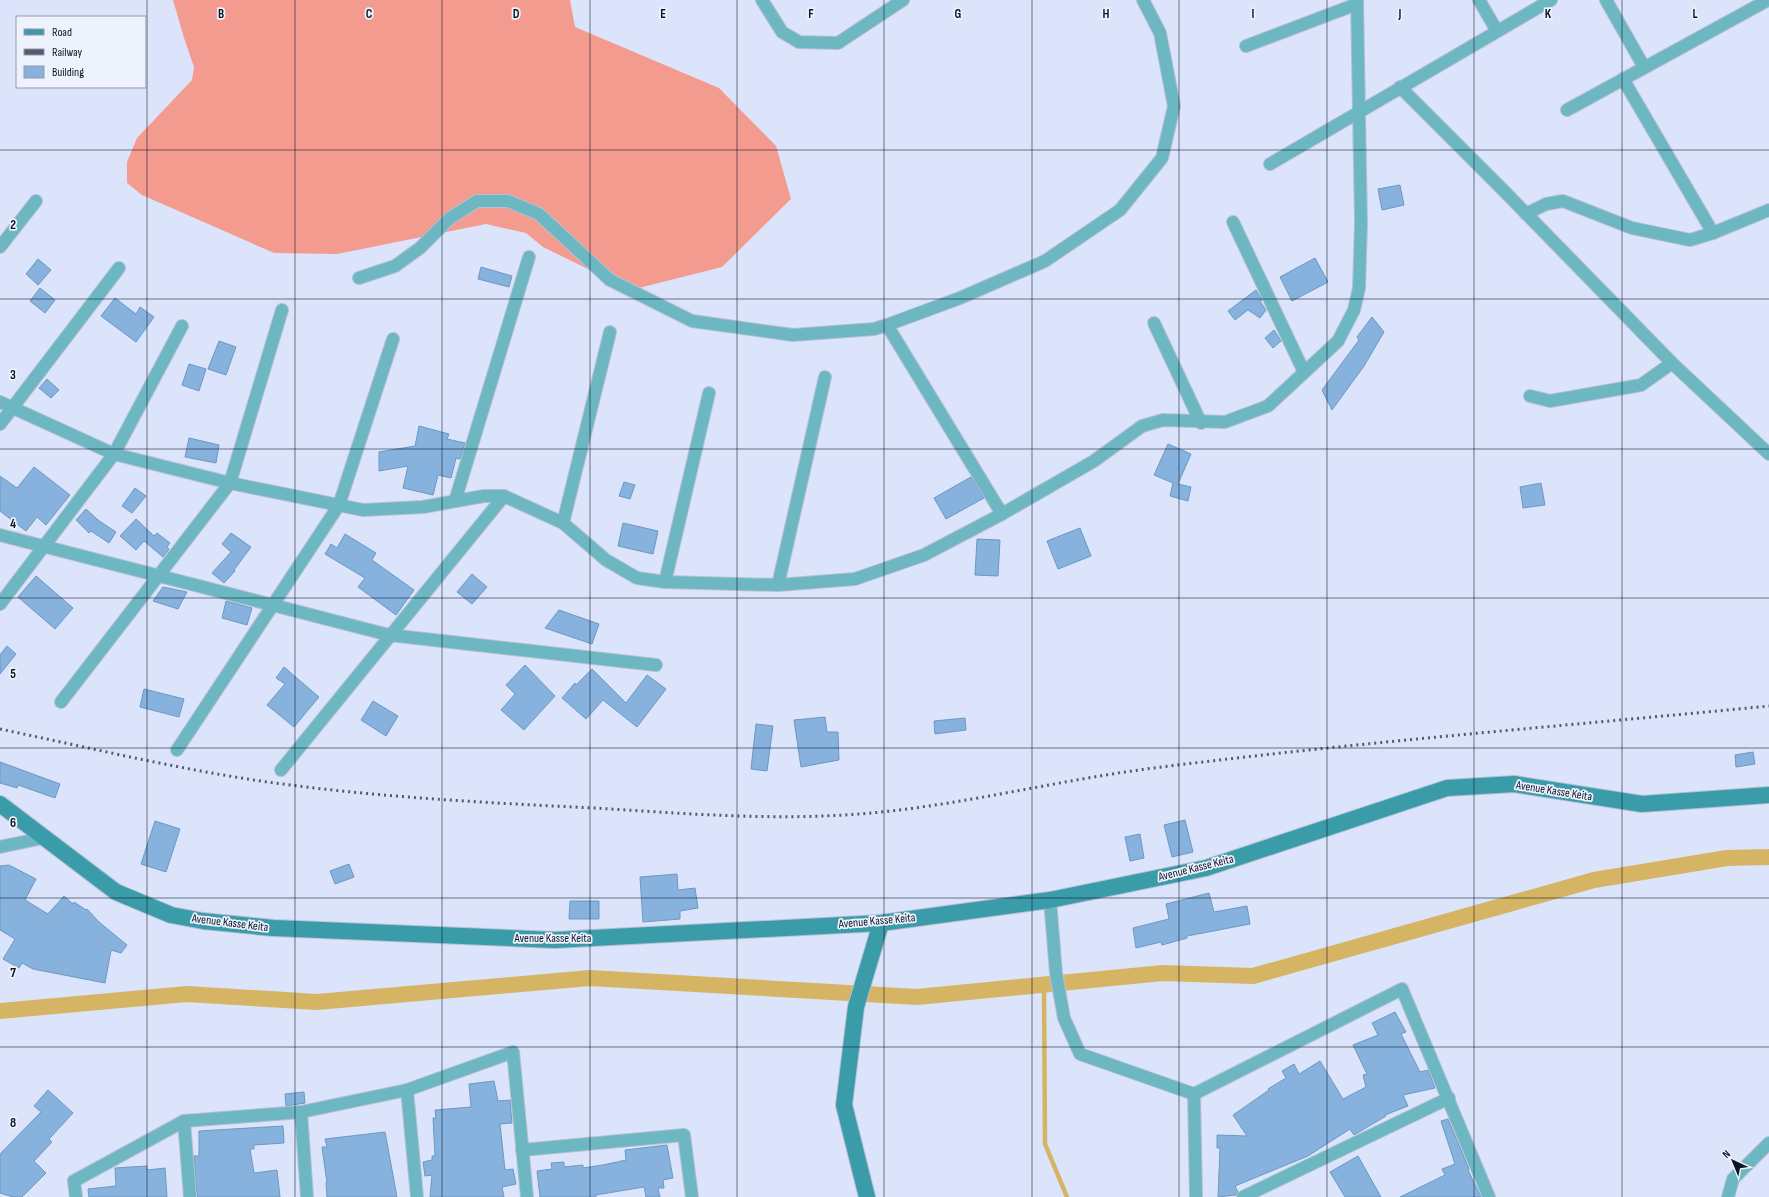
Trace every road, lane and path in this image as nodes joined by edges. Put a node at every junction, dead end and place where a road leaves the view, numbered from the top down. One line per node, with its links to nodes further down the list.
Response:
1 (762, 0): 2 (street)
2 (903, 0)
3 (1143, 0): 28 (street)
4 (1480, 0): 9 (street)
5 (1551, 0): 9 (street)
6 (1606, 0): 11 (street)
7 (1768, 0): 11 (street)
8 (1357, 2): 10 (street); 15 (street)
9 (1497, 31): 13 (street)
10 (1246, 46)
11 (1644, 67): 12 (street)
12 (1622, 80): 14 (street); 21 (street)
13 (1400, 88): 15 (street); 19 (street)
14 (1567, 110)
15 (1359, 111): 16 (street); 33 (street)
16 (1270, 164)
17 (36, 201): 22 (street)
18 (1769, 210): 21 (street)
19 (1526, 214): 21 (street); 32 (street)
20 (1233, 222): 33 (street)
21 (1713, 233)
22 (0, 247)
23 (529, 257): 45 (street)
24 (119, 268): 38 (street)
25 (360, 278): 28 (street)
26 (282, 310): 43 (street)
27 (1154, 323): 39 (street)
28 (887, 325): 47 (street)
29 (182, 326): 41 (street)
30 (610, 332): 48 (street)
31 (393, 339): 46 (street)
32 (1672, 363): 36 (street); 42 (street)
33 (1304, 372): 39 (street)
34 (825, 377): 53 (street)
35 (709, 393): 52 (street)
36 (1530, 396)
37 (0, 402): 38 (street)
38 (12, 408): 40 (street); 41 (street)
39 (1201, 423): 47 (street)
40 (0, 424)
41 (114, 454): 43 (street); 50 (street)
42 (1769, 454)
43 (230, 483): 46 (street); 51 (street)
44 (504, 496): 45 (street); 48 (street); 56 (street)
45 (455, 501): 46 (street)
46 (339, 505): 55 (street)
47 (1002, 514): 53 (street)
48 (563, 523): 52 (street)
49 (0, 535): 50 (street)
50 (44, 546): 51 (street); 54 (street)
51 (158, 575): 55 (street); 58 (street)
52 (665, 582): 53 (street)
53 (778, 585)
54 (0, 604)
55 (273, 604): 56 (street); 59 (street)
56 (389, 635): 57 (street); 60 (street)
57 (656, 665)
58 (61, 702)
59 (177, 750)
60 (281, 770)
61 (1769, 795): 65 (main road, Avenue Kasse Keita)
62 (0, 804): 63 (main road, Avenue Kasse Keita)
63 (43, 838): 64 (street); 66 (main road, Avenue Kasse Keita)
64 (0, 847)
65 (1050, 900): 66 (main road, Avenue Kasse Keita); 68 (street)
66 (881, 923): 80 (main road)
67 (407, 1090): 70 (street); 73 (street); 77 (street)
68 (1194, 1094): 69 (street); 81 (street)
69 (1449, 1098): 82 (street); 83 (street)
70 (300, 1112): 71 (street); 76 (street)
71 (184, 1121): 74 (street); 75 (street)
72 (1769, 1142): 84 (street)
73 (522, 1150): 78 (street); 79 (street)
74 (76, 1197)
75 (190, 1197)
76 (307, 1197)
77 (417, 1197)
78 (527, 1197)
79 (692, 1197)
80 (867, 1197)
81 (1196, 1197)
82 (1242, 1197)
83 (1489, 1197)
84 (1728, 1197)

